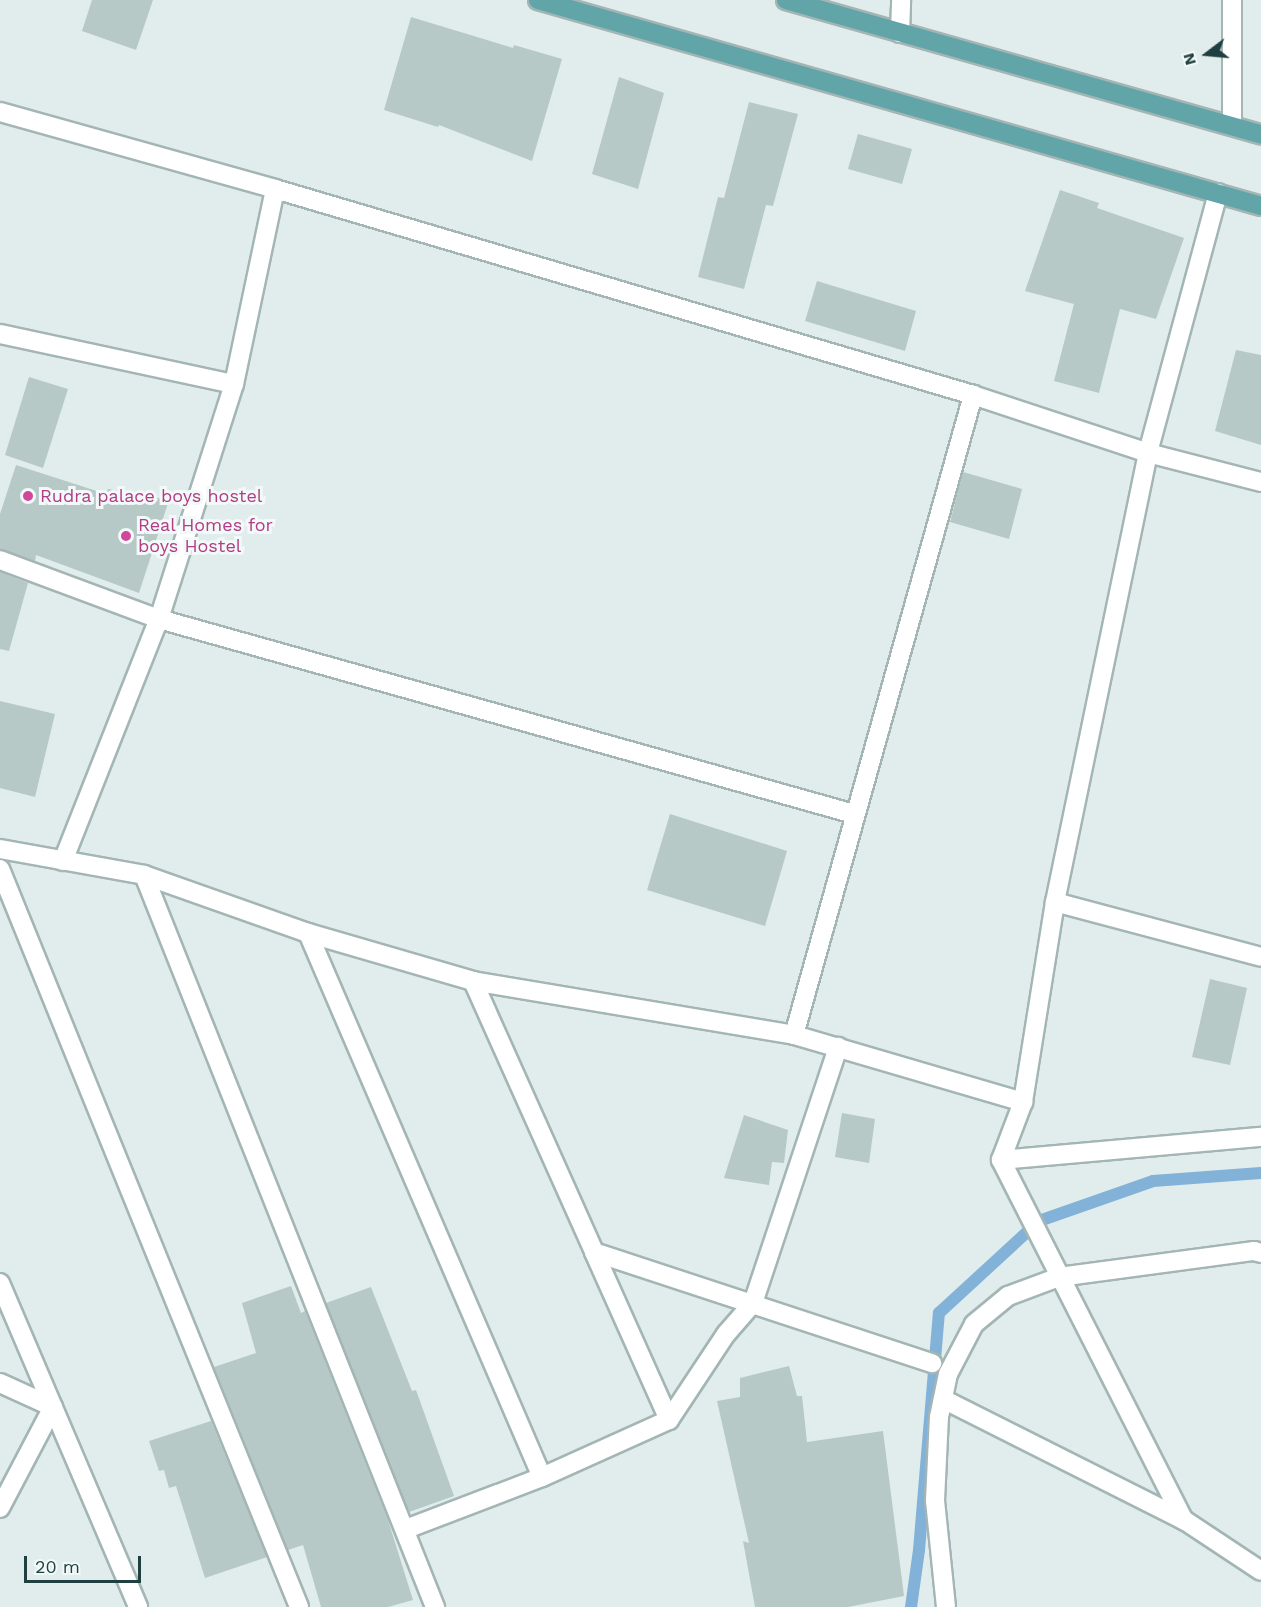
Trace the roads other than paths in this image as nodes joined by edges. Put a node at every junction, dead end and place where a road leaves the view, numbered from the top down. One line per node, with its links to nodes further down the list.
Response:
1 (538, 0): 10 (main road)
2 (786, 0): 5 (main road)
3 (901, 0): 5 (street)
4 (1232, 0): 7 (street)
5 (900, 33): 7 (main road)
6 (0, 112): 9 (street)
7 (1232, 125): 8 (main road)
8 (1261, 134)
9 (274, 189): 13 (street); 14 (street)
10 (1218, 193): 11 (main road); 15 (street)
11 (1261, 206)
12 (0, 334): 13 (street)
13 (234, 384): 18 (street)
14 (973, 395): 15 (street); 19 (street)
15 (1148, 453): 16 (street); 24 (street)
16 (1261, 482)
17 (0, 560): 18 (street)
18 (159, 619): 19 (street); 21 (street)
19 (854, 814): 28 (street)
20 (0, 849): 21 (street)
21 (63, 861): 23 (street)
22 (0, 869): 50 (street)
23 (144, 875): 25 (street); 46 (street)
24 (1055, 902): 26 (street); 30 (street)
25 (308, 933): 27 (street); 43 (street)
26 (1261, 957)
27 (473, 981): 28 (street); 33 (street)
28 (794, 1035): 29 (street)
29 (837, 1047): 30 (street); 37 (street)
30 (1023, 1102): 32 (street)
31 (1261, 1137): 32 (street)
32 (1000, 1160): 35 (street)
33 (594, 1252): 37 (street); 42 (street)
34 (1261, 1253): 35 (street)
35 (1056, 1269): 40 (street); 45 (street)
36 (0, 1283): 41 (street)
37 (753, 1303): 38 (street); 42 (street)
38 (932, 1363)
39 (0, 1383): 41 (street)
40 (943, 1400): 45 (street); 48 (street)
41 (53, 1407): 44 (street); 49 (street)
42 (669, 1420): 43 (street)
43 (542, 1477): 46 (street)
44 (0, 1508)
45 (1184, 1520): 47 (street)
46 (406, 1529): 51 (street)
47 (1261, 1572)
48 (946, 1602): 52 (street)
49 (138, 1607)
50 (299, 1607)
51 (435, 1607)
52 (962, 1607)

